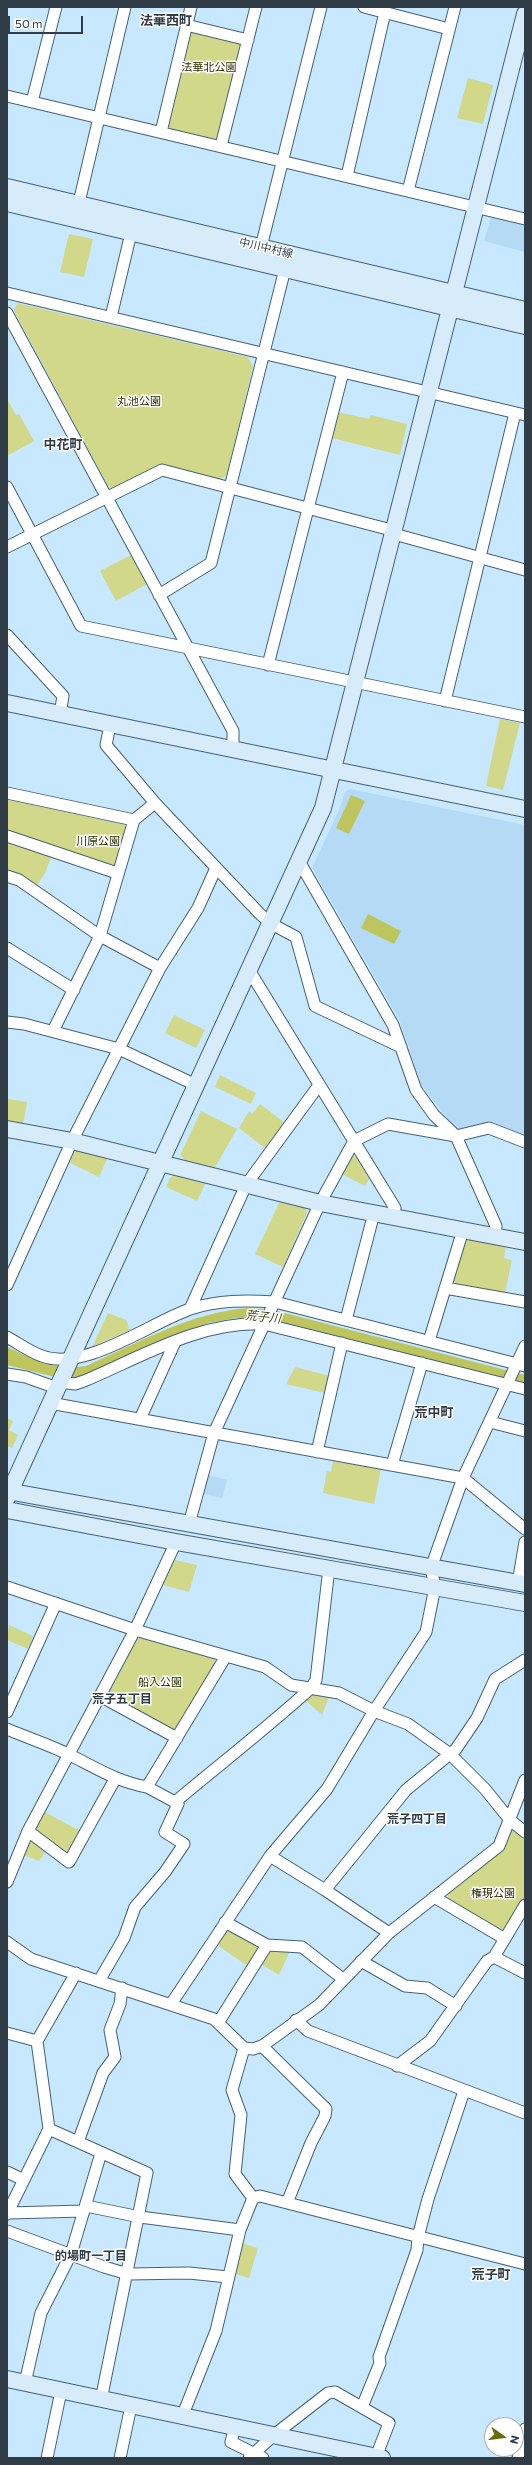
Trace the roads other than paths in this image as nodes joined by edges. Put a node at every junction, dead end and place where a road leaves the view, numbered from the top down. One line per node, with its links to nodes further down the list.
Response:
1 (56, 7): 14 (street)
2 (125, 7): 15 (street)
3 (191, 7): 10 (street)
4 (256, 7): 12 (street)
5 (321, 7): 18 (street)
6 (364, 7): 8 (street)
7 (455, 7): 11 (street)
8 (385, 12): 11 (street); 19 (street)
9 (525, 14): 24 (street)
10 (186, 25): 12 (street); 16 (street)
11 (449, 29): 21 (street)
12 (248, 40): 17 (street)
13 (7, 96): 14 (street)
14 (32, 102): 15 (street)
15 (99, 117): 16 (street); 22 (street)
16 (161, 132): 17 (street)
17 (222, 146): 18 (street)
18 (282, 161): 19 (street); 28 (street)
19 (347, 176): 21 (street)
20 (7, 186): 22 (street, 中川中村線)
21 (408, 191): 24 (street)
22 (78, 203): 25 (street); 28 (street, 中川中村線)
23 (7, 204): 25 (street, 中川中村線)
24 (476, 207): 26 (street); 30 (street)
25 (74, 219): 27 (street, 中川中村線)
26 (525, 219)
27 (131, 233): 29 (street, 中川中村線); 35 (street)
28 (261, 247): 30 (street, 中川中村線)
29 (285, 269): 32 (street, 中川中村線); 37 (street)
30 (455, 292): 32 (street); 33 (street, 中川中村線)
31 (7, 293): 35 (street)
32 (451, 308): 36 (street, 中川中村線); 39 (street)
33 (525, 310)
34 (7, 313): 43 (street)
35 (111, 317): 37 (street)
36 (525, 326)
37 (264, 354): 38 (street); 42 (street)
38 (343, 372): 39 (street); 44 (street)
39 (430, 393): 40 (street); 45 (street)
40 (520, 414): 48 (street)
41 (7, 488): 46 (street)
42 (231, 488): 43 (street); 44 (street); 50 (street)
43 (105, 498): 46 (street); 50 (street)
44 (308, 508): 45 (street); 53 (street)
45 (394, 533): 48 (street); 54 (street)
46 (32, 534): 47 (street); 52 (street)
47 (7, 547)
48 (479, 558): 49 (street); 55 (street)
49 (525, 570)
50 (159, 595): 52 (street)
51 (7, 635): 57 (street)
52 (187, 649): 53 (street); 60 (street)
53 (268, 664): 54 (street)
54 (356, 683): 55 (street); 61 (street)
55 (445, 701): 58 (street)
56 (7, 704): 57 (street)
57 (60, 714): 59 (street)
58 (525, 715)
59 (110, 725): 60 (street); 63 (street)
60 (233, 750): 61 (street)
61 (334, 771): 64 (street); 67 (street)
62 (7, 793): 65 (street)
63 (155, 803): 65 (street); 68 (street)
64 (525, 809)
65 (134, 820): 69 (street)
66 (7, 836): 69 (street)
67 (299, 861): 71 (street); 79 (street)
68 (216, 868): 71 (street); 74 (street)
69 (117, 874): 72 (street)
70 (7, 876): 72 (street)
71 (270, 923): 75 (street); 79 (street)
72 (100, 936): 74 (street); 76 (street)
73 (7, 948): 76 (street)
74 (160, 968): 80 (street)
75 (249, 970): 81 (street); 82 (street)
76 (74, 990): 78 (street)
77 (7, 1022): 78 (street)
78 (53, 1031): 80 (street)
79 (401, 1047): 84 (street)
80 (119, 1049): 81 (street); 85 (street)
81 (196, 1085): 88 (street)
82 (319, 1085): 86 (street); 89 (street)
83 (7, 1129): 85 (street)
84 (456, 1136): 86 (street); 87 (street); 94 (street)
85 (72, 1141): 88 (street); 96 (street)
86 (354, 1141): 90 (street); 92 (street)
87 (525, 1142)
88 (160, 1163): 89 (street); 108 (street)
89 (246, 1184): 90 (street); 100 (street)
90 (320, 1203): 91 (street); 99 (street)
91 (374, 1213): 92 (street); 101 (street)
92 (394, 1217): 93 (street)
93 (463, 1230): 94 (street); 97 (street)
94 (495, 1236): 95 (street)
95 (525, 1242)
96 (7, 1285)
97 (445, 1288): 98 (street); 104 (street)
98 (525, 1302)
99 (273, 1304): 100 (street); 101 (street); 102 (street)
100 (190, 1309): 108 (street)
101 (346, 1320): 104 (street)
102 (265, 1322): 105 (street); 106 (street); 119 (street)
103 (7, 1337): 108 (street)
104 (429, 1341): 110 (street)
105 (175, 1342): 113 (street); 116 (street)
106 (342, 1343): 109 (street); 120 (street)
107 (525, 1346): 110 (street)
108 (69, 1361): 113 (street)
109 (422, 1363): 112 (street); 121 (street)
110 (519, 1366): 112 (street)
111 (7, 1374): 113 (street)
112 (508, 1383): 114 (street); 117 (street)
113 (58, 1385): 115 (street)
114 (525, 1389)
115 (50, 1403): 116 (street); 123 (street)
116 (140, 1419): 119 (street)
117 (490, 1422): 118 (street); 122 (street)
118 (525, 1431)
119 (214, 1433): 120 (street); 125 (street)
120 (317, 1452): 121 (street)
121 (392, 1465): 122 (street)
122 (463, 1478): 126 (street); 130 (street)
123 (8, 1494): 125 (street)
124 (7, 1510): 127 (street)
125 (189, 1524): 130 (street)
126 (525, 1529)
127 (176, 1542): 129 (street); 136 (street)
128 (525, 1542): 131 (street)
129 (329, 1568): 133 (street); 139 (street)
130 (431, 1568): 131 (street); 133 (street)
131 (521, 1584)
132 (7, 1587): 134 (street)
133 (435, 1587): 135 (street); 141 (street)
134 (56, 1603): 136 (street); 142 (street)
135 (525, 1603)
136 (135, 1630): 137 (street); 140 (street)
137 (226, 1656): 139 (street); 144 (street)
138 (525, 1660): 145 (street)
139 (311, 1688): 141 (street); 150 (street)
140 (100, 1696): 144 (street); 146 (street)
141 (374, 1710): 145 (street); 154 (street)
142 (7, 1712)
143 (7, 1729): 146 (street)
144 (177, 1738): 149 (street)
145 (450, 1754): 151 (street); 156 (street)
146 (70, 1755): 147 (street); 152 (street)
147 (115, 1779): 149 (street); 152 (street)
148 (525, 1780): 151 (street)
149 (147, 1787): 150 (street)
150 (175, 1802): 169 (street)
151 (510, 1820): 153 (street); 157 (street)
152 (28, 1831): 155 (street)
153 (525, 1832)
154 (270, 1856): 156 (street); 159 (street)
155 (7, 1882)
156 (325, 1890): 160 (street)
157 (434, 1897): 160 (street); 161 (street)
158 (525, 1905): 161 (street)
159 (226, 1922): 163 (street); 171 (street)
160 (389, 1933): 165 (street)
161 (505, 1939): 164 (street)
162 (7, 1942): 166 (street)
163 (267, 1945): 168 (street); 174 (street)
164 (494, 1957): 167 (street); 172 (street)
165 (361, 1961): 168 (street); 172 (street)
166 (76, 1973): 169 (street); 176 (street)
167 (525, 1973)
168 (343, 1979): 173 (street)
169 (99, 1981): 170 (street)
170 (122, 1988): 171 (street); 183 (street)
171 (172, 2004): 174 (street)
172 (456, 2006): 179 (street)
173 (296, 2020): 177 (street); 179 (street)
174 (218, 2022): 178 (street)
175 (7, 2033): 176 (street)
176 (38, 2041): 182 (street)
177 (262, 2046): 178 (street); 188 (street)
178 (244, 2048): 187 (street)
179 (397, 2066): 180 (street)
180 (464, 2091): 181 (street); 194 (street)
181 (525, 2113)
182 (48, 2129): 183 (street); 186 (street)
183 (78, 2142): 184 (street)
184 (101, 2153): 189 (street); 191 (street)
185 (7, 2172): 186 (street)
186 (24, 2180): 190 (street)
187 (253, 2198): 188 (street); 192 (street)
188 (287, 2203): 194 (street)
189 (85, 2208): 190 (street); 191 (street); 195 (street)
190 (7, 2213)
191 (140, 2217): 192 (street); 197 (street)
192 (240, 2230): 198 (street)
193 (7, 2231): 195 (street)
194 (418, 2237): 196 (street); 204 (street)
195 (71, 2254): 197 (street); 200 (street)
196 (525, 2264)
197 (128, 2274): 198 (street); 202 (street)
198 (228, 2277): 205 (street)
199 (7, 2379): 200 (street)
200 (25, 2383): 201 (street)
201 (61, 2390): 202 (street); 211 (street)
202 (101, 2400): 203 (street)
203 (131, 2406): 205 (street); 212 (street)
204 (362, 2407): 208 (street); 210 (street)
205 (182, 2417): 206 (street)
206 (235, 2427): 208 (street); 209 (street)
207 (525, 2429): 213 (street)
208 (274, 2435): 209 (street); 210 (street)
209 (255, 2456)
210 (379, 2457)
211 (47, 2458)
212 (120, 2458)
213 (518, 2458)

